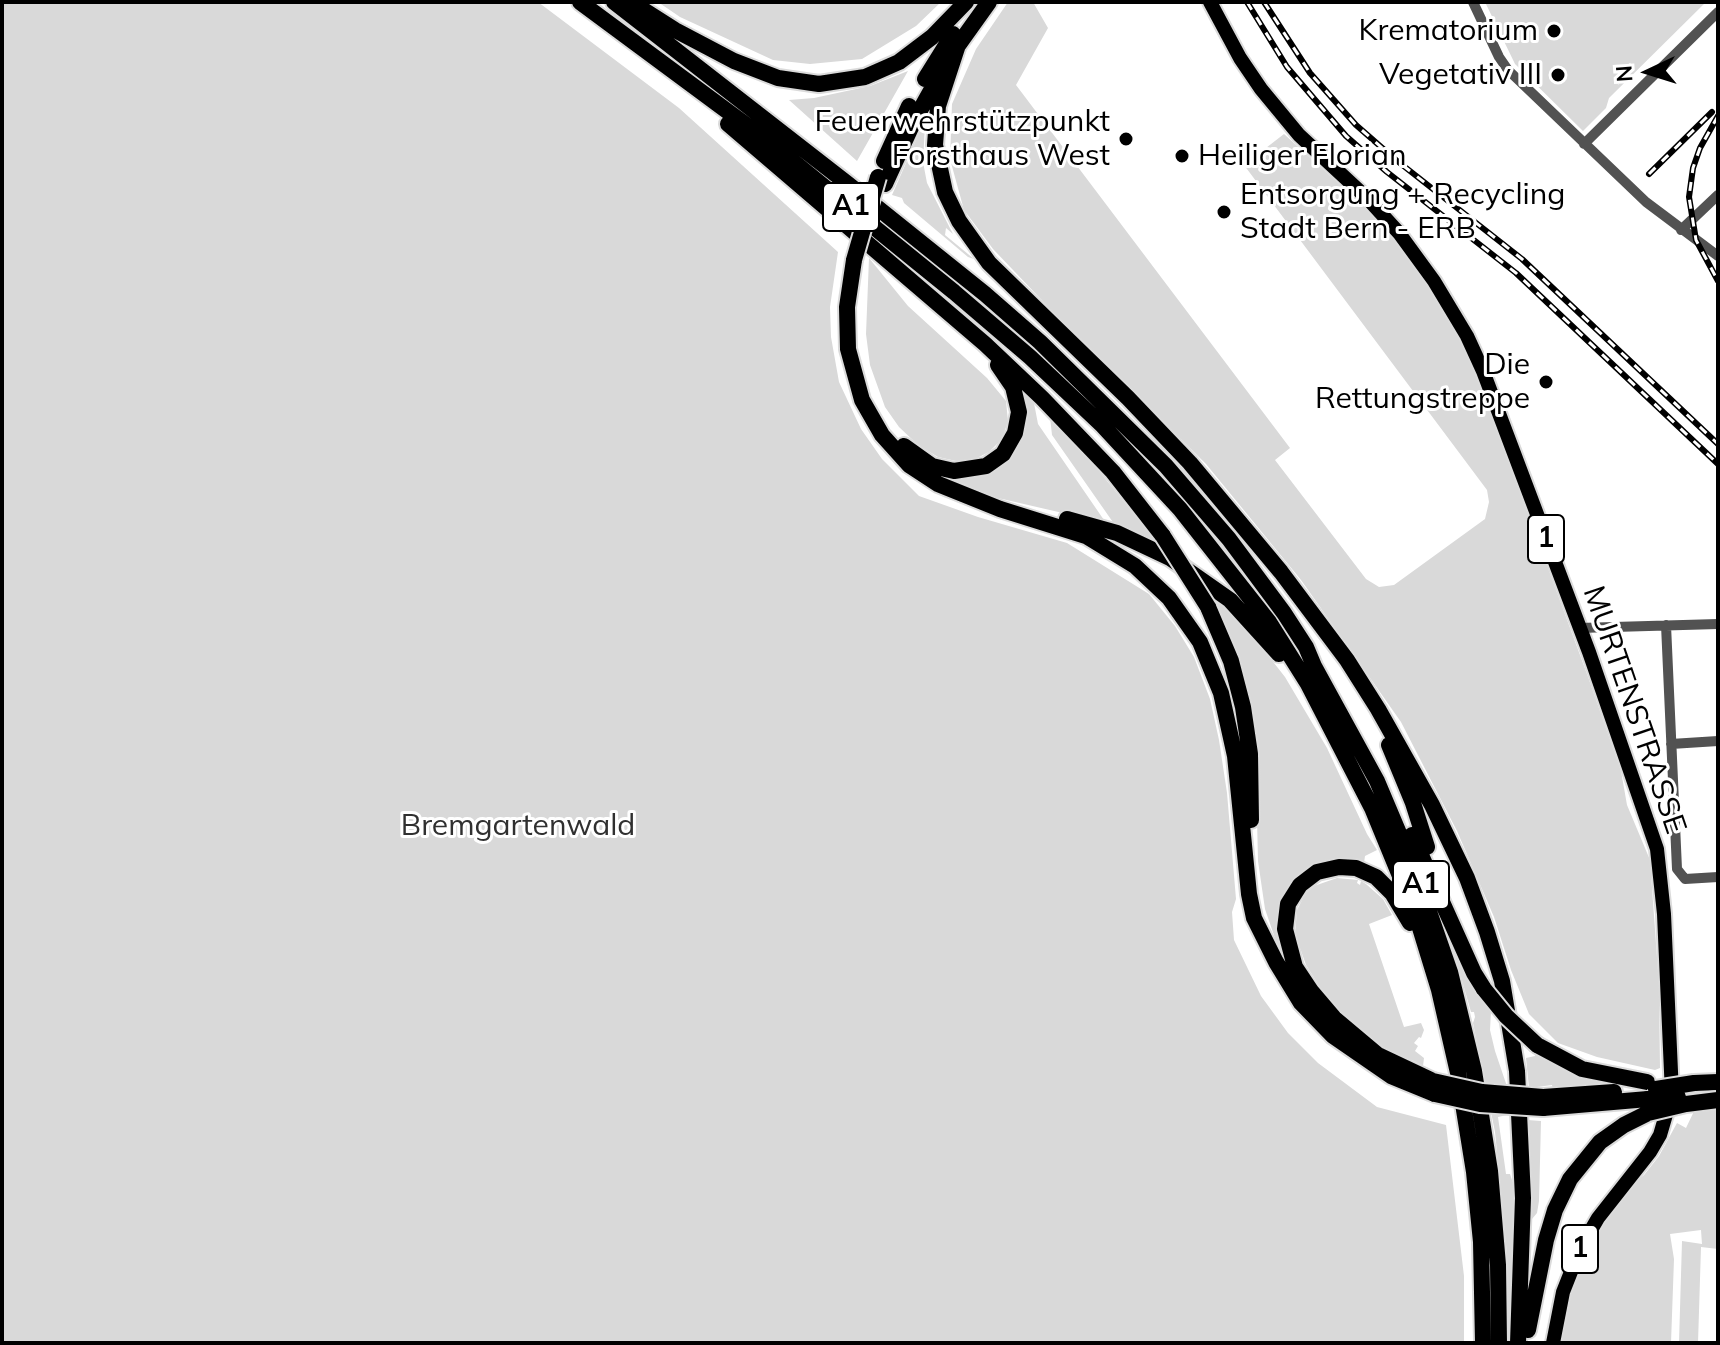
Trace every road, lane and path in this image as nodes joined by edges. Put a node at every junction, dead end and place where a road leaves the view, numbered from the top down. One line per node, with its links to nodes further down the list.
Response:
1 (580, 2): 11 (highway, A1)
2 (614, 2): 24 (highway, A1)
3 (631, 2): 4 (highway)
4 (966, 2)
5 (973, 2): 13 (highway)
6 (989, 2): 10 (highway)
7 (1210, 2): 23 (main road, MURTENSTRASSE / 1)
8 (1473, 2): 12 (street)
9 (1718, 12): 12 (street)
10 (958, 45): 13 (highway); 20 (highway)
11 (664, 67): 18 (highway); 27 (highway, A1)
12 (1584, 144): 15 (street)
13 (882, 180): 17 (highway)
14 (1718, 195): 15 (street)
15 (1681, 230): 16 (street)
16 (1718, 256)
17 (858, 263): 18 (highway); 19 (highway)
18 (960, 322): 30 (highway, bridge)
19 (964, 496): 27 (highway); 30 (highway)
20 (1307, 606): 29 (highway); 39 (highway)
21 (1718, 624): 22 (street)
22 (1666, 625): 23 (street); 26 (street)
23 (1579, 628): 41 (main road, MURTENSTRASSE / 1)
24 (1306, 647): 29 (highway); 38 (highway, A1)
25 (1718, 741): 26 (street)
26 (1671, 744): 28 (street)
27 (1340, 745): 31 (highway, A1)
28 (1718, 877)
29 (1443, 905): 35 (highway, bridge)
30 (1268, 944): 33 (highway)
31 (1444, 1014): 33 (highway); 37 (highway, A1)
32 (1718, 1082): 35 (highway, bridge)
33 (1434, 1087): 35 (highway, bridge)
34 (1718, 1094): 35 (highway, bridge)
35 (1648, 1096): 36 (highway, bridge); 40 (highway)
36 (1718, 1100)
37 (1483, 1343)
38 (1499, 1343)
39 (1518, 1343)
40 (1526, 1343)
41 (1553, 1343)

